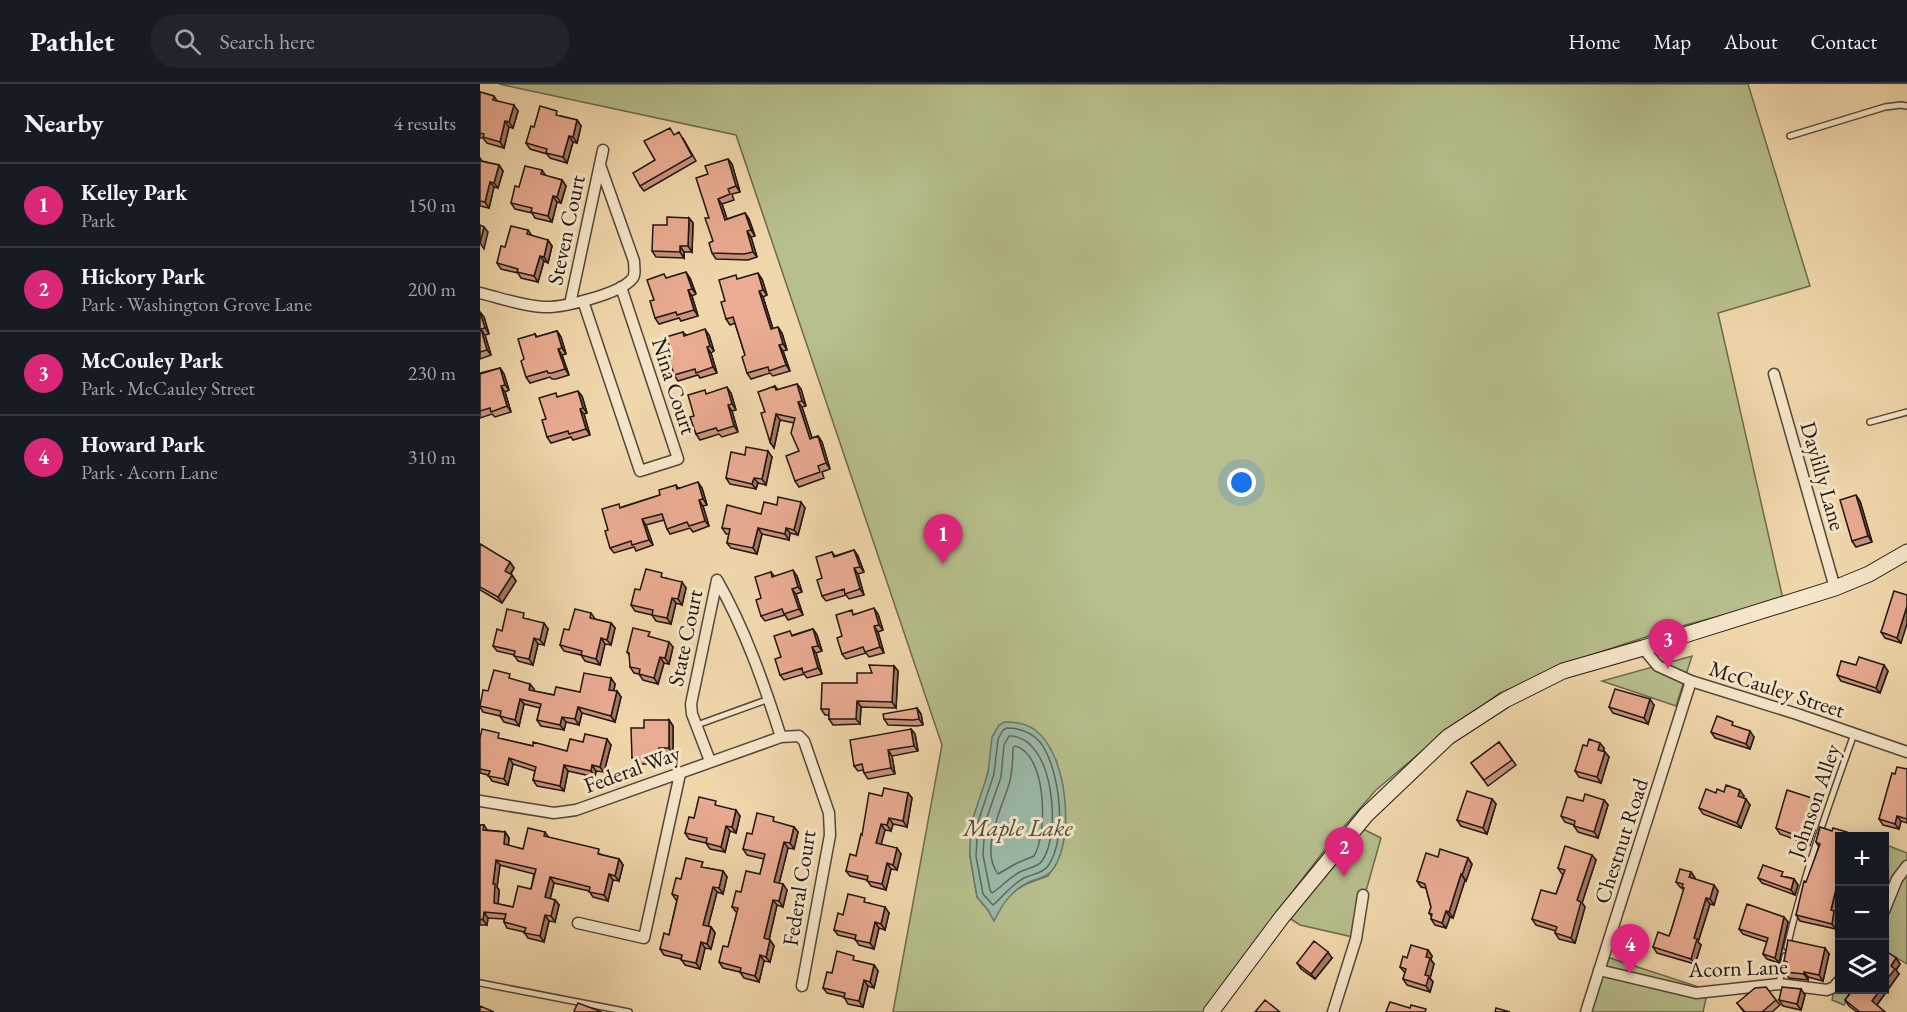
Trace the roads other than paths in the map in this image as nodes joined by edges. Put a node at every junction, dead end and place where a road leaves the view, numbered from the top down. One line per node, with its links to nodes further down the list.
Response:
1 (1907, 106): 2 (lane)
2 (1790, 136)
3 (603, 150): 4 (street, Steven Court)
4 (600, 165): 5 (street, Steven Court); 8 (street, Steven Court)
5 (621, 287): 7 (street); 7 (street, Nina Court)
6 (480, 293): 8 (street)
7 (583, 301): 8 (street)
8 (570, 304)
9 (1774, 374): 13 (street, Daylilly Lane)
10 (1907, 412): 11 (lane)
11 (1870, 422)
12 (1907, 552): 13 (street)
13 (1835, 588): 14 (street)
14 (1643, 648): 15 (street, McCauley Street); 35 (street)
15 (1691, 681): 19 (street, McCauley Street); 29 (street, Chestnut Road)
16 (769, 699): 17 (lane); 17 (street, State Court); 20 (street, State Court)
17 (697, 725): 22 (street, State Court)
18 (793, 735): 20 (street, Federal Way); 32 (street, Federal Court)
19 (1854, 735): 21 (street, McCauley Street); 31 (lane, Johnson Alley)
20 (781, 737): 22 (street, Federal Way)
21 (1907, 752)
22 (710, 761): 23 (street, Federal Way)
23 (680, 774): 24 (street, Federal Way); 28 (street)
24 (480, 801)
25 (1907, 866): 27 (street)
26 (1363, 896): 36 (street)
27 (1889, 899)
28 (579, 923)
29 (1599, 970): 31 (street, Acorn Lane); 37 (street, Chestnut Road)
30 (480, 982): 34 (lane)
31 (1779, 984): 33 (street, Acorn Lane)
32 (802, 986)
33 (1835, 986)
34 (629, 1012)
35 (1211, 1012)
36 (1333, 1012)
37 (1586, 1012)

